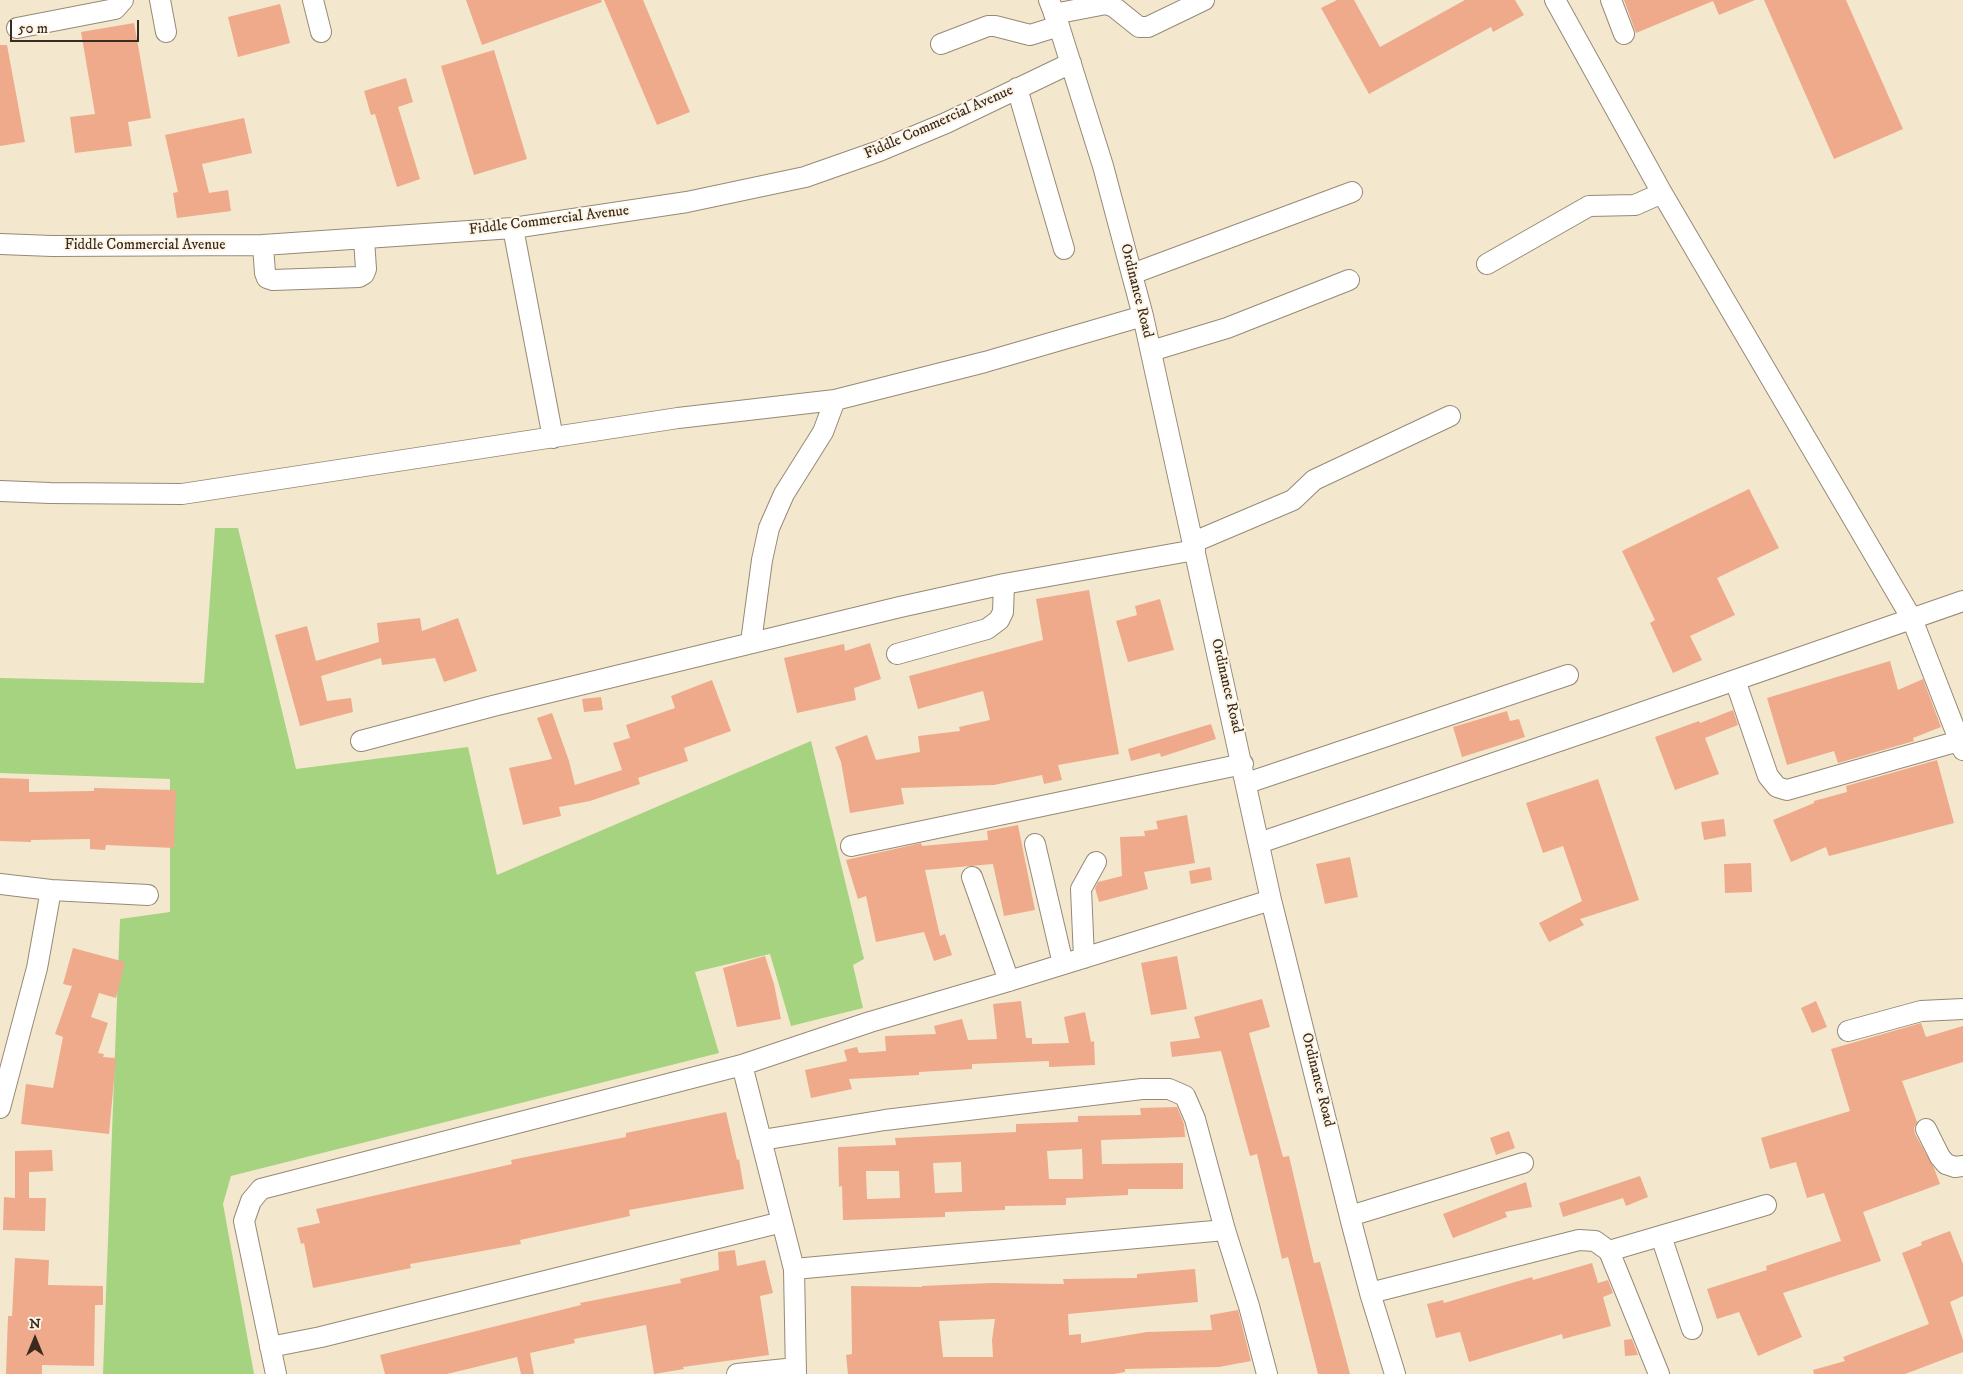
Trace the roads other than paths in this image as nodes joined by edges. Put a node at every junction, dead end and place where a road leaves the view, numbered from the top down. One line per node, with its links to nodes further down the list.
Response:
1 (123, 0): 8 (street)
2 (160, 0): 9 (street)
3 (313, 0): 10 (street)
4 (1204, 0): 7 (street)
5 (1555, 0): 16 (street)
6 (1611, 0): 11 (street)
7 (1054, 13): 12 (street); 13 (street, Ordinance Road)
8 (17, 28)
9 (166, 32)
10 (322, 32)
11 (1624, 34)
12 (941, 44)
13 (1071, 62): 14 (street, Fiddle Commercial Avenue); 23 (street, Ordinance Road)
14 (1017, 88): 17 (street, Fiddle Commercial Avenue); 21 (street)
15 (1352, 192): 23 (street)
16 (1662, 193): 22 (street); 34 (street)
17 (513, 228): 18 (street, Fiddle Commercial Avenue); 29 (street)
18 (364, 239): 20 (street, Fiddle Commercial Avenue); 20 (street)
19 (0, 244): 20 (street, Fiddle Commercial Avenue)
20 (263, 245)
21 (1064, 249)
22 (1487, 264)
23 (1132, 274): 25 (street, Ordinance Road)
24 (1349, 280): 26 (street)
25 (1143, 316): 26 (street, Ordinance Road); 27 (street)
26 (1151, 351): 31 (street, Ordinance Road)
27 (835, 400): 29 (street); 35 (street)
28 (1450, 416): 31 (street)
29 (554, 438): 30 (street)
30 (0, 491)
31 (1194, 546): 32 (street); 41 (street, Ordinance Road)
32 (1004, 584): 35 (street); 36 (street)
33 (1963, 601): 34 (street)
34 (1912, 619): 38 (street); 40 (street)
35 (751, 642): 39 (street)
36 (897, 654)
37 (1568, 675): 41 (street)
38 (1735, 680): 40 (street); 42 (street)
39 (362, 741)
40 (1961, 746)
41 (1245, 773): 42 (street, Ordinance Road); 44 (street)
42 (1259, 843): 50 (street, Ordinance Road)
43 (1035, 844): 52 (street)
44 (851, 846)
45 (1096, 862): 51 (street)
46 (972, 878): 53 (street)
47 (0, 884): 48 (street)
48 (51, 890): 49 (street); 57 (street)
49 (148, 895)
50 (1271, 900): 51 (street); 63 (street, Ordinance Road)
51 (1084, 958): 52 (street)
52 (1063, 964): 53 (street)
53 (1009, 981): 56 (street)
54 (1963, 1009): 55 (street)
55 (1848, 1031)
56 (742, 1065): 59 (street); 71 (street)
57 (0, 1108)
58 (1926, 1129): 61 (street)
59 (762, 1140): 64 (street); 65 (street)
60 (1523, 1163): 63 (street)
61 (1963, 1166)
62 (1766, 1204): 66 (street)
63 (1350, 1216): 69 (street, Ordinance Road)
64 (782, 1222): 68 (street); 71 (street)
65 (1225, 1230): 68 (street); 75 (street)
66 (1661, 1236): 67 (street); 70 (street)
67 (1609, 1251): 69 (street); 77 (street)
68 (794, 1269): 72 (street)
69 (1370, 1293): 76 (street, Ordinance Road)
70 (1692, 1329)
71 (270, 1347): 73 (street)
72 (796, 1371): 74 (street)
73 (276, 1374)
74 (737, 1374)
75 (1267, 1374)
76 (1395, 1374)
77 (1660, 1374)

